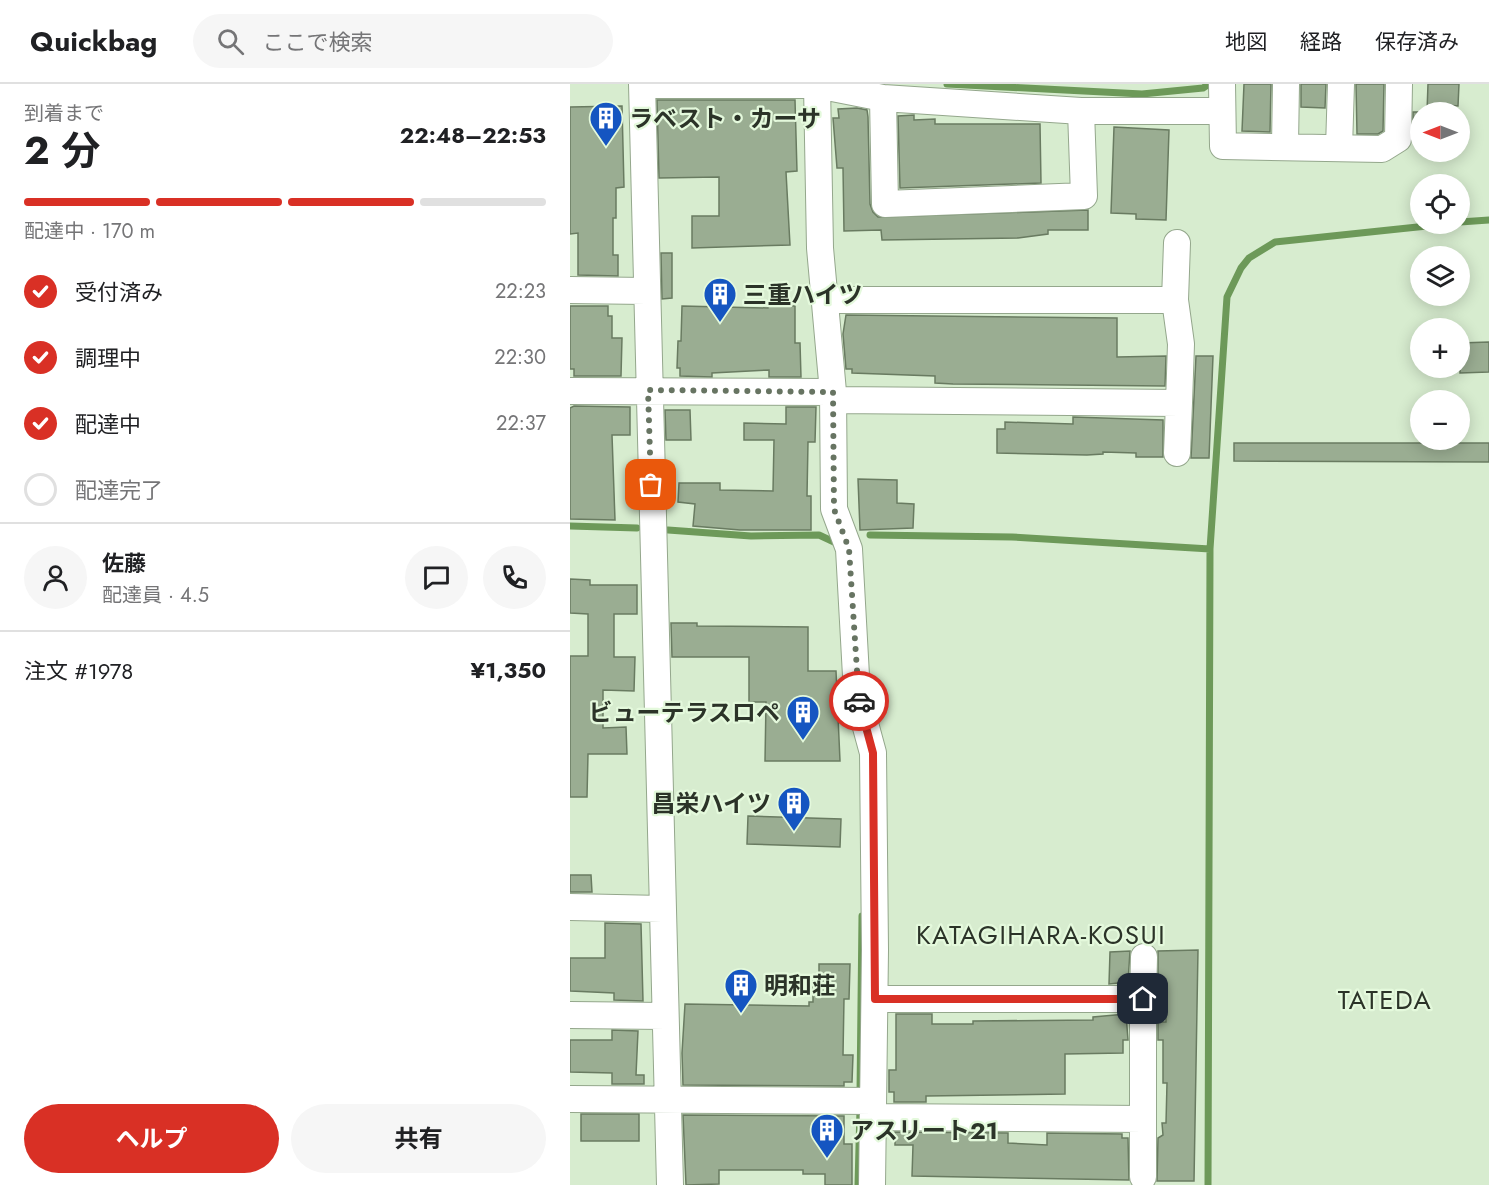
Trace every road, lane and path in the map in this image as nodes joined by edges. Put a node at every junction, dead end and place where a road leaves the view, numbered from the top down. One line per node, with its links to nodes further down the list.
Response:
1 (642, 84): 6 (street); 15 (street)
2 (1222, 84): 10 (street)
3 (1286, 84): 11 (street)
4 (1341, 84): 12 (street)
5 (1399, 84): 12 (street)
6 (818, 85): 7 (street); 16 (street)
7 (851, 87): 8 (street)
8 (883, 98): 9 (street); 9 (street)
9 (1081, 111): 10 (street)
10 (1222, 111): 11 (street)
11 (1285, 145): 12 (street)
12 (1339, 148)
13 (1177, 243): 17 (street)
14 (570, 290): 15 (street)
15 (646, 291): 18 (street)
16 (824, 300): 17 (street); 20 (street)
17 (1175, 300): 21 (street)
18 (648, 390): 19 (street); 20 (street); 24 (street)
19 (570, 391)
20 (833, 396): 21 (street); 26 (street)
21 (1179, 403): 22 (street)
22 (1177, 453)
23 (570, 908): 24 (street)
24 (662, 909): 29 (street)
25 (1144, 957): 27 (street)
26 (875, 999): 27 (street); 32 (street)
27 (1143, 999): 33 (street)
28 (570, 1015): 29 (street)
29 (665, 1016): 31 (street)
30 (570, 1099): 31 (street)
31 (667, 1101): 32 (street); 35 (street)
32 (873, 1109): 33 (street); 36 (street)
33 (1143, 1119): 34 (street)
34 (1143, 1177)
35 (670, 1185)
36 (872, 1185)

